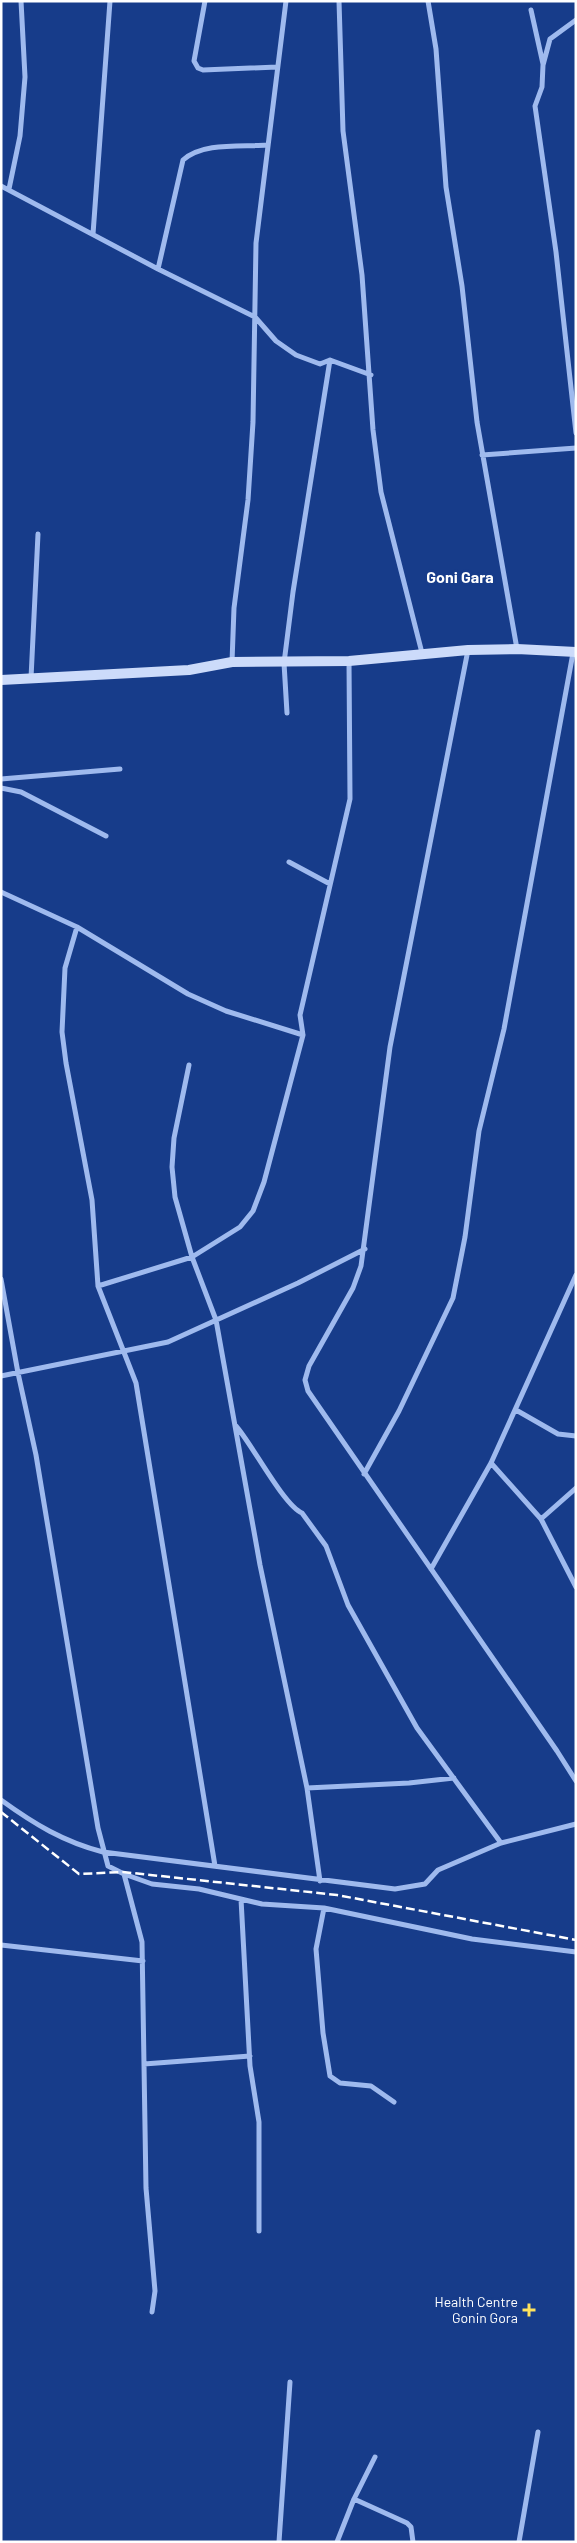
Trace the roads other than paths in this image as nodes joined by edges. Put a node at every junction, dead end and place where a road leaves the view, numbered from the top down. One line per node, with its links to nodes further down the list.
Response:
1 (21, 1): 13 (street)
2 (110, 1): 14 (street)
3 (205, 1): 10 (street)
4 (286, 1): 10 (street)
5 (339, 1): 18 (street)
6 (428, 1): 21 (street)
7 (531, 10): 9 (street)
8 (576, 20): 9 (street)
9 (543, 64): 19 (street)
10 (277, 67): 11 (street)
11 (267, 145): 15 (street); 16 (street)
12 (1, 186): 13 (street)
13 (8, 190): 14 (street)
14 (93, 234): 15 (street)
15 (158, 269): 16 (street)
16 (254, 317): 17 (street); 28 (street)
17 (330, 360): 18 (street); 29 (street)
18 (371, 375): 26 (street)
19 (576, 433)
20 (576, 448): 21 (street)
21 (482, 455): 23 (street)
22 (38, 534): 30 (street)
23 (517, 649): 24 (street); 25 (street)
24 (468, 650): 26 (street); 43 (street)
25 (574, 652): 56 (street)
26 (422, 654): 27 (street)
27 (349, 661): 29 (street); 38 (street)
28 (232, 662): 29 (street); 30 (street)
29 (284, 664): 32 (street)
30 (31, 678): 31 (street)
31 (1, 680)
32 (287, 713)
33 (120, 769): 34 (street)
34 (1, 779)
35 (1, 788): 36 (street)
36 (106, 836)
37 (289, 862): 38 (street)
38 (330, 884): 41 (street)
39 (1, 892): 40 (street)
40 (77, 927): 41 (street); 47 (street)
41 (303, 1035): 44 (street)
42 (189, 1065): 44 (street)
43 (365, 1249): 48 (street); 56 (street)
44 (192, 1258): 47 (street); 48 (street)
45 (576, 1275): 52 (street)
46 (2, 1282): 50 (street)
47 (98, 1286): 49 (street)
48 (216, 1320): 49 (street); 53 (street)
49 (122, 1351): 50 (street); 68 (street)
50 (18, 1372): 51 (street); 67 (street)
51 (1, 1376)
52 (516, 1410): 54 (street); 55 (street)
53 (236, 1426): 61 (street); 63 (street)
54 (576, 1436)
55 (491, 1463): 58 (street); 59 (street)
56 (364, 1474): 59 (street)
57 (576, 1488): 58 (street)
58 (541, 1519): 60 (street)
59 (432, 1568): 62 (street)
60 (576, 1587)
61 (454, 1778): 63 (street); 66 (street)
62 (576, 1781)
63 (307, 1788): 70 (street)
64 (1, 1800): 67 (street)
65 (576, 1824): 66 (street)
66 (501, 1843): 70 (street)
67 (103, 1852): 68 (street); 69 (street)
68 (215, 1866): 70 (street)
69 (124, 1874): 71 (street); 75 (street)
70 (320, 1881)
71 (241, 1899): 72 (street); 76 (street)
72 (324, 1908): 74 (street); 78 (street)
73 (1, 1945): 75 (street)
74 (576, 1952)
75 (143, 1961): 77 (street)
76 (250, 2056): 77 (street); 79 (street)
77 (144, 2064): 80 (street)
78 (394, 2102)
79 (258, 2231)
80 (152, 2312)
81 (290, 2382): 85 (street)
82 (538, 2432): 88 (street)
83 (375, 2457): 84 (street)
84 (354, 2500): 86 (street); 87 (street)
85 (278, 2542)
86 (338, 2542)
87 (413, 2542)
88 (519, 2542)

